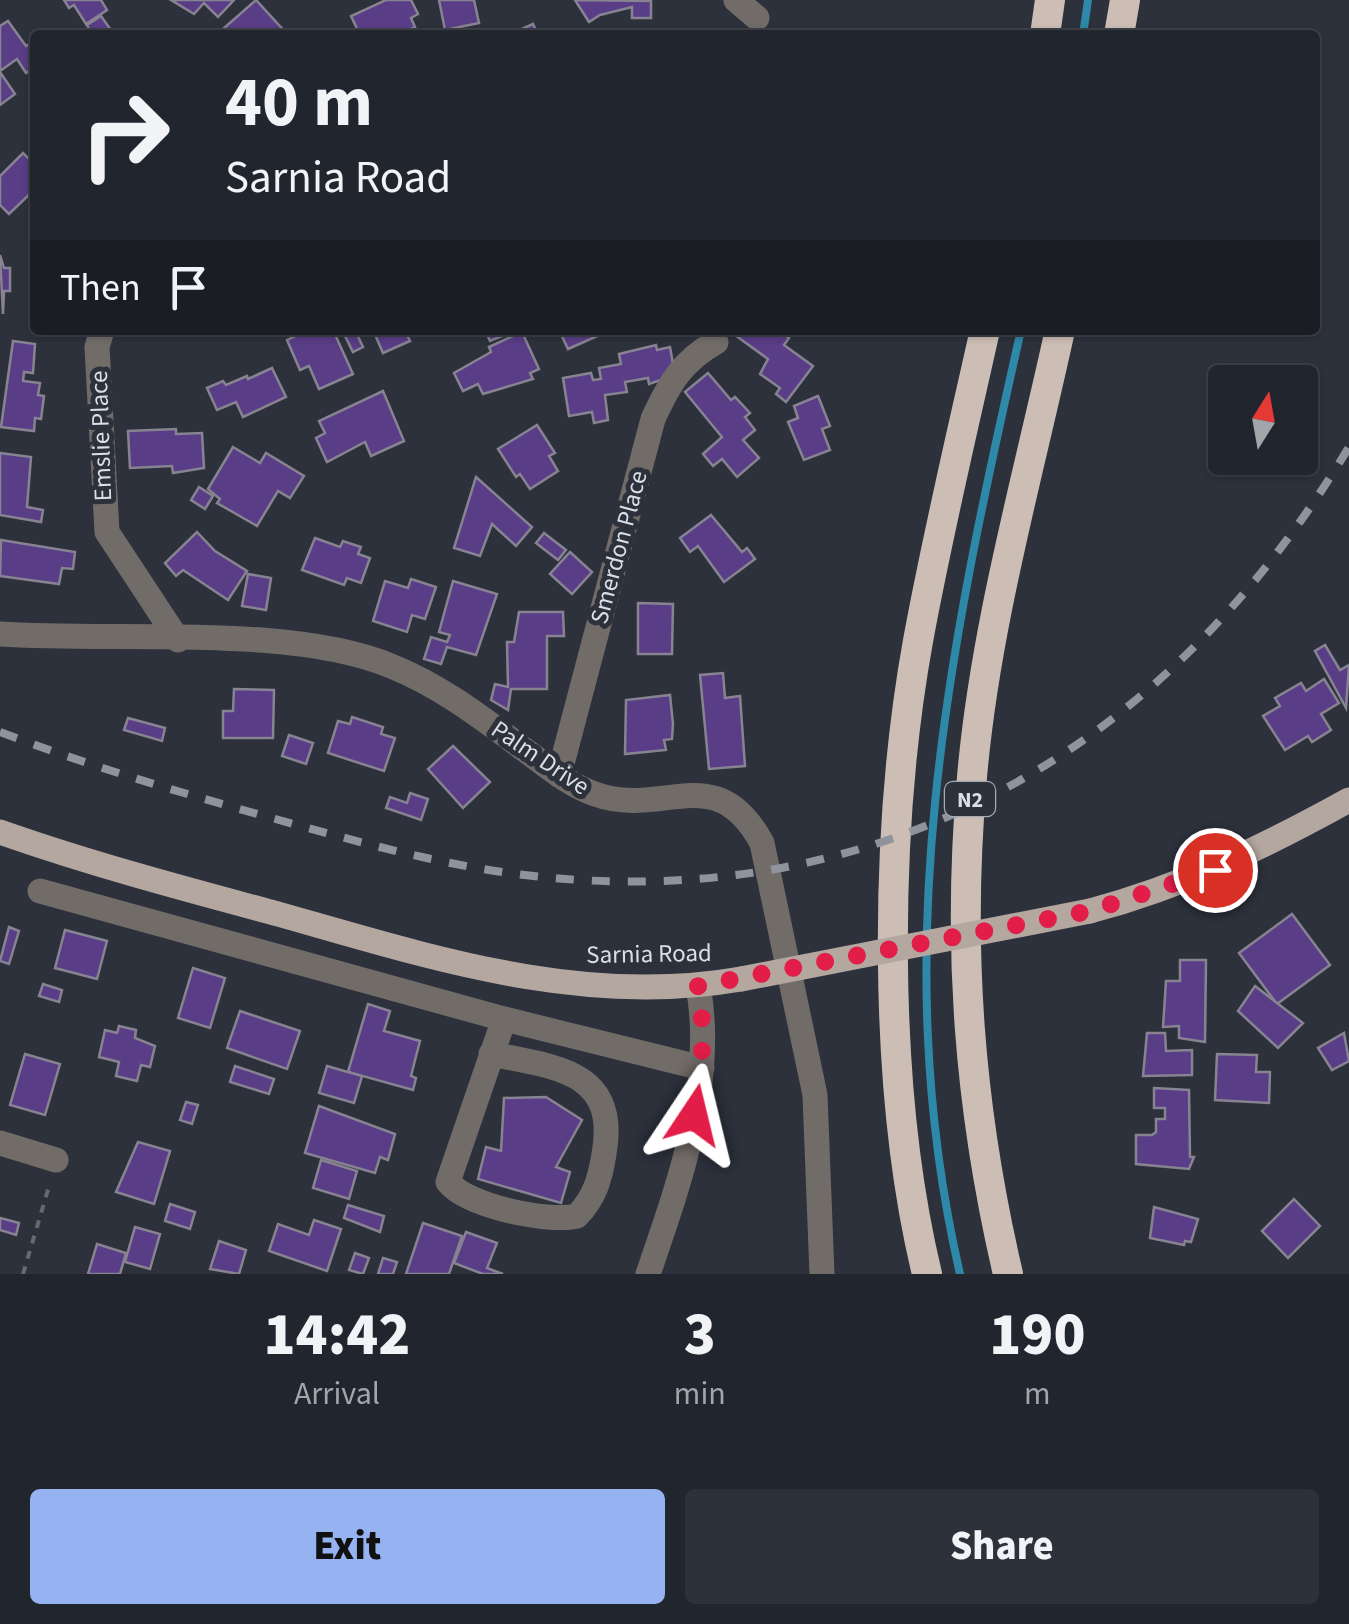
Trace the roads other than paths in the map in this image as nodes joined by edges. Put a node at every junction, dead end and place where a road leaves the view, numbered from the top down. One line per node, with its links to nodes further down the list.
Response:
1 (736, 0): 4 (street)
2 (1050, 0): 5 (highway)
3 (1125, 0): 6 (highway)
4 (757, 18)
5 (1045, 30)
6 (1121, 30)
7 (101, 335): 12 (street, Emslie Place)
8 (984, 335): 27 (highway)
9 (1059, 335): 28 (highway, N2)
10 (716, 342): 13 (street, Smerdon Place)
11 (0, 634): 12 (street, Palm Drive)
12 (178, 640): 13 (street, Palm Drive)
13 (560, 775): 26 (street, Palm Drive)
14 (1349, 800): 19 (main road, Sarnia Road, bridge)
15 (0, 832): 17 (main road, Sarnia Road)
16 (40, 891): 18 (street)
17 (194, 891): 18 (street); 19 (main road, Sarnia Road)
18 (186, 932): 20 (street)
19 (698, 986): 22 (street)
20 (504, 1019): 21 (street); 22 (street)
21 (491, 1054): 21 (street)
22 (702, 1068): 25 (street)
23 (0, 1143): 24 (street)
24 (56, 1160)
25 (648, 1274)
26 (822, 1274)
27 (927, 1274)
28 (1008, 1274)

